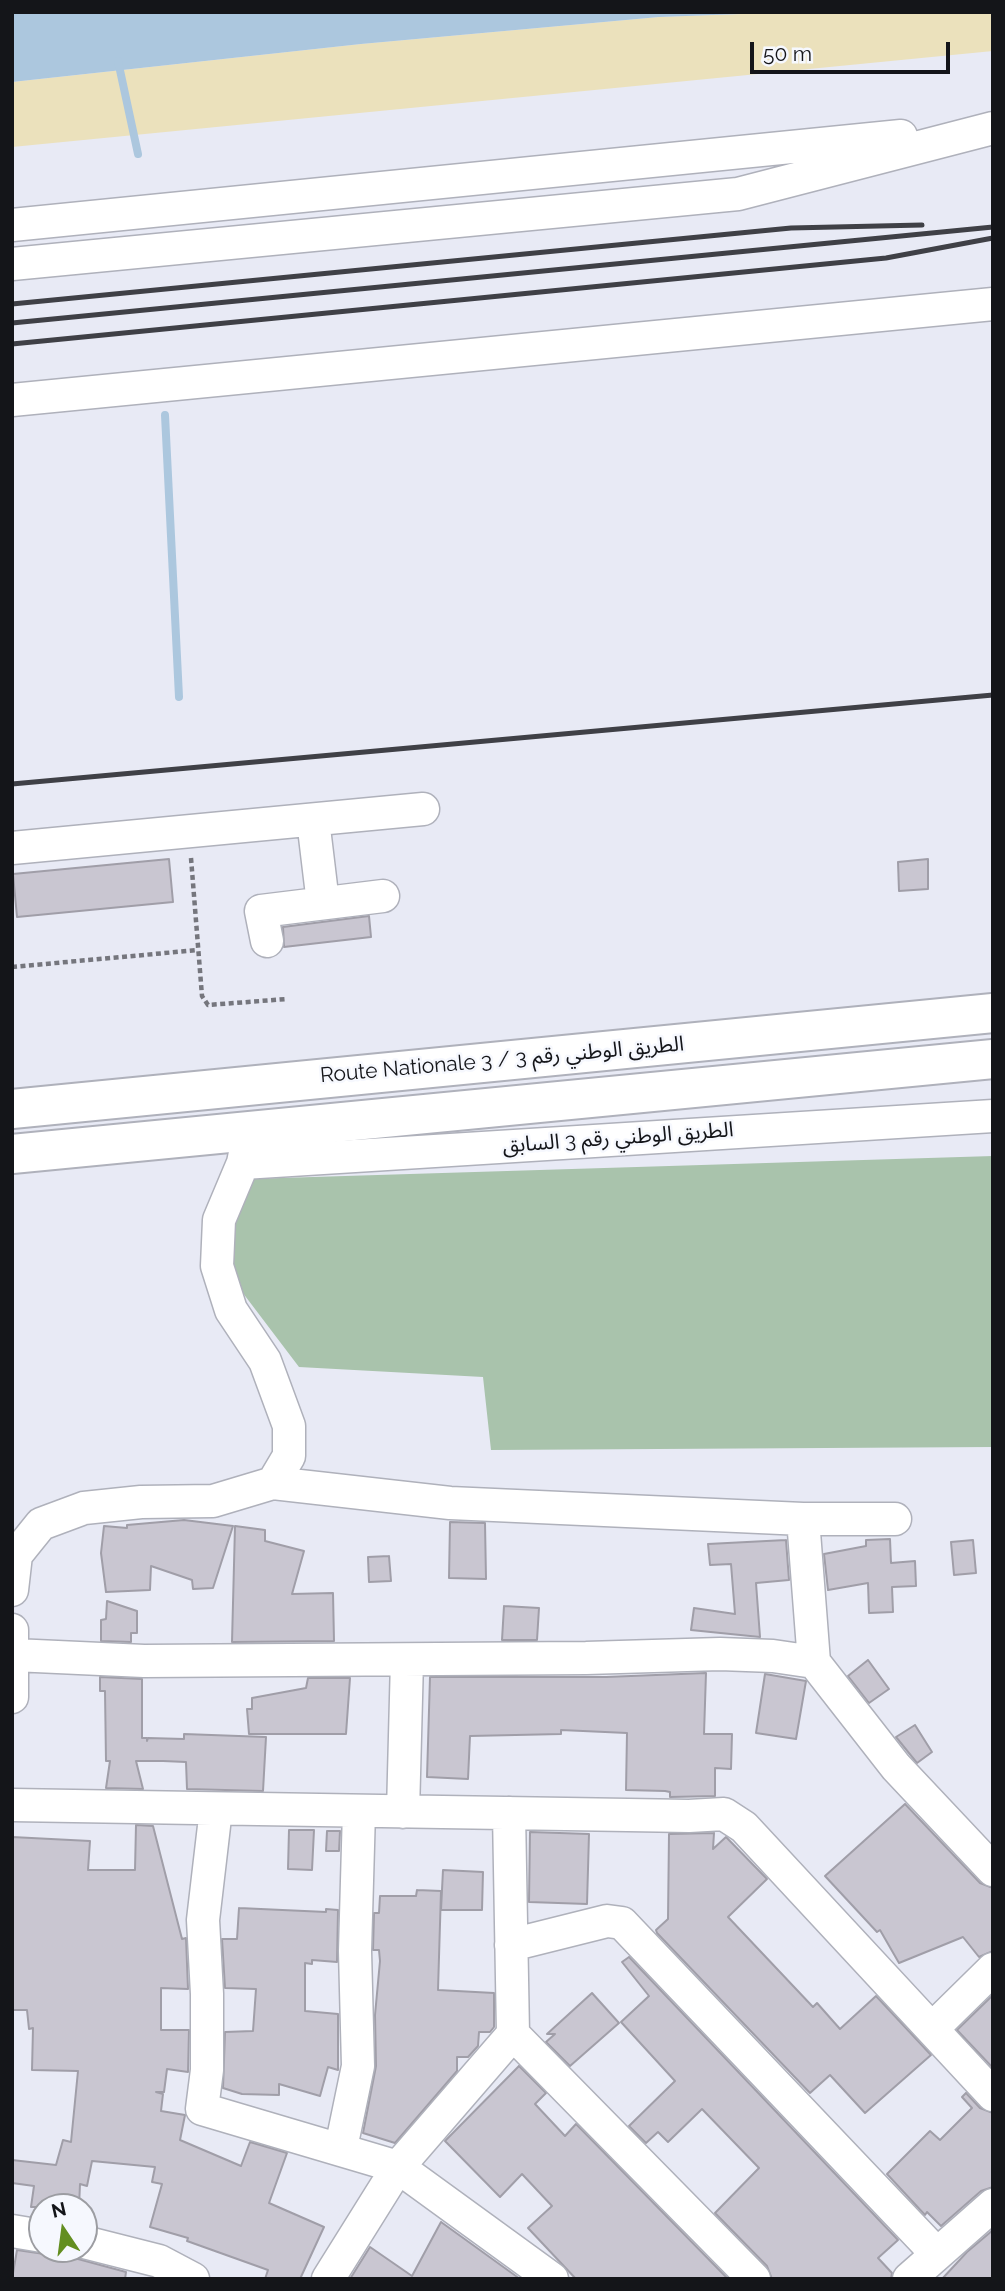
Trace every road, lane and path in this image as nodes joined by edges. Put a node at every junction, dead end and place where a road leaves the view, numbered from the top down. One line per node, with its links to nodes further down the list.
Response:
1 (993, 127): 2 (street); 3 (street)
2 (12, 225)
3 (12, 264)
4 (993, 304): 5 (street)
5 (12, 400)
6 (423, 809): 7 (street)
7 (313, 820): 8 (street); 11 (street)
8 (12, 848)
9 (191, 850): 13 (path)
10 (383, 896): 11 (street)
11 (323, 903): 12 (street)
12 (267, 942)
13 (198, 950): 14 (path); 15 (path)
14 (12, 967)
15 (288, 999)
16 (993, 1013): 18 (highway, Route Nationale 3 / الطريق الوطني رقم 3)
17 (993, 1059): 20 (highway)
18 (407, 1069): 19 (highway, Route Nationale 3 / الطريق الوطني رقم 3); 20 (highway)
19 (12, 1110)
20 (410, 1116): 22 (highway)
21 (993, 1116): 22 (street, الطريق الوطني رقم 3 السابق)
22 (246, 1147): 23 (highway); 24 (street)
23 (12, 1154)
24 (273, 1483): 25 (street); 27 (street)
25 (803, 1518): 26 (street); 30 (street)
26 (895, 1519)
27 (12, 1590)
28 (13, 1642): 29 (street); 31 (street)
29 (407, 1660): 30 (street); 35 (street)
30 (814, 1662): 37 (street)
31 (12, 1698)
32 (12, 1805): 33 (street)
33 (216, 1809): 34 (street); 43 (street)
34 (359, 1811): 35 (street); 43 (street)
35 (403, 1812): 36 (street)
36 (509, 1813): 38 (street); 40 (street)
37 (993, 1870)
38 (511, 1945): 41 (street); 47 (street)
39 (993, 1969): 40 (street)
40 (932, 2029): 42 (street)
41 (513, 2034): 44 (street); 51 (street)
42 (993, 2095)
43 (341, 2148): 44 (street)
44 (398, 2167): 49 (street); 50 (street)
45 (993, 2204): 47 (street)
46 (98, 2246): 48 (street)
47 (936, 2253): 52 (street)
48 (193, 2279)
49 (328, 2279)
50 (552, 2279)
51 (754, 2279)
52 (909, 2279)

